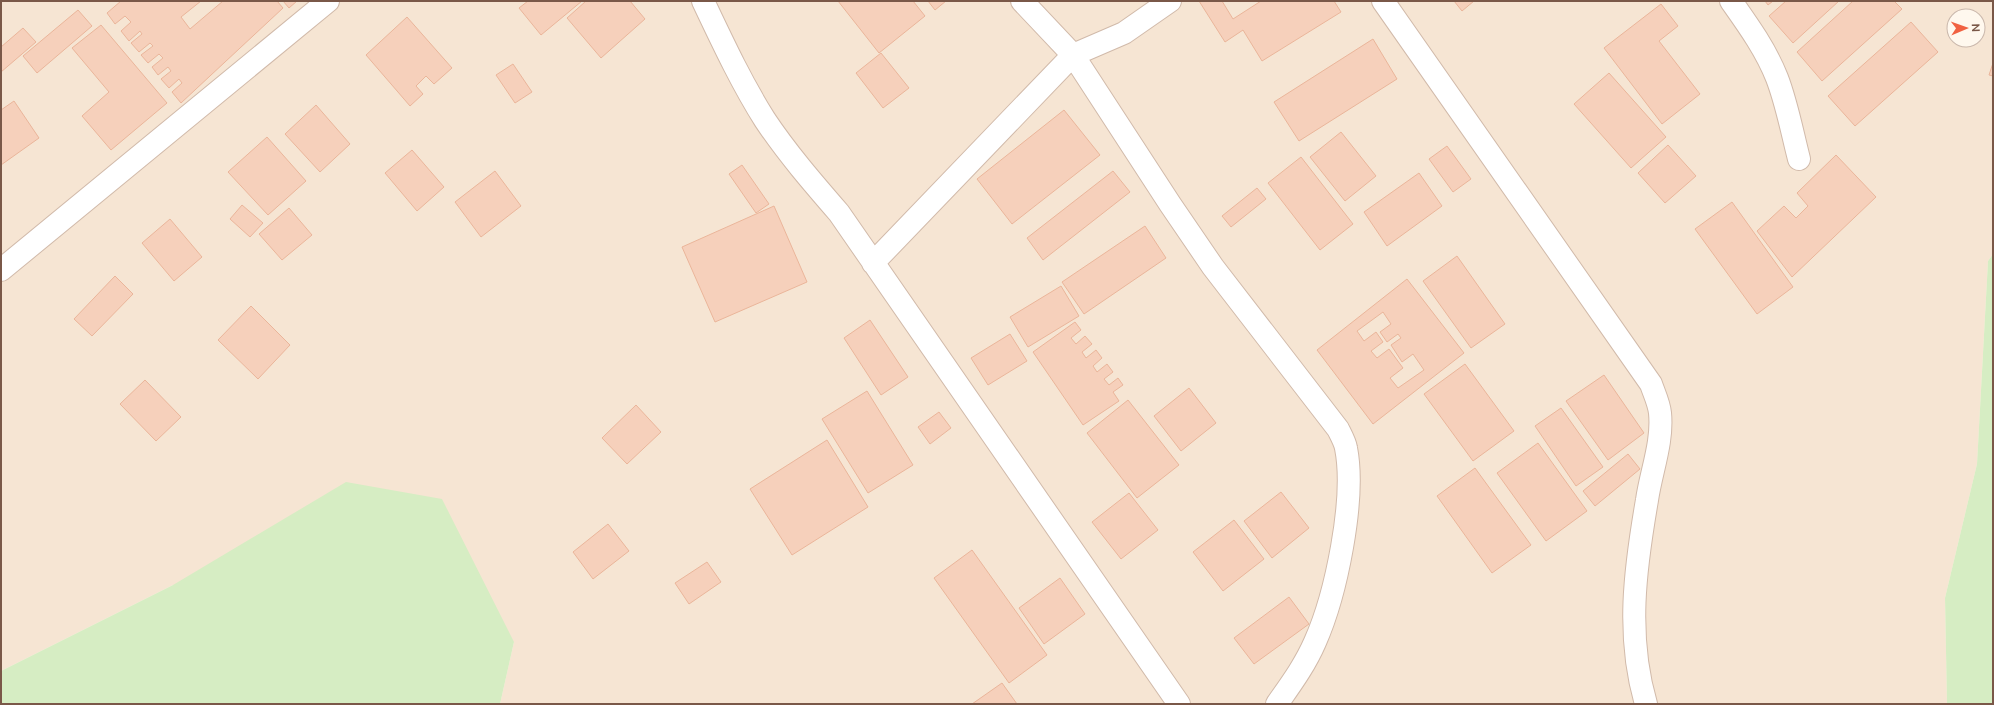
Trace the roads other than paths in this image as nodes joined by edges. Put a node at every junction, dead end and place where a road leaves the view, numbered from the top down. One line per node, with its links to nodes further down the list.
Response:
1 (328, 1): 10 (street)
2 (703, 1): 9 (street)
3 (1022, 1): 7 (street)
4 (1170, 1): 7 (street)
5 (1383, 1): 13 (street)
6 (1731, 1): 8 (street)
7 (1073, 55): 9 (street); 12 (street)
8 (1799, 159)
9 (872, 263): 11 (street)
10 (1, 270)
11 (1178, 704)
12 (1277, 704)
13 (1646, 704)

